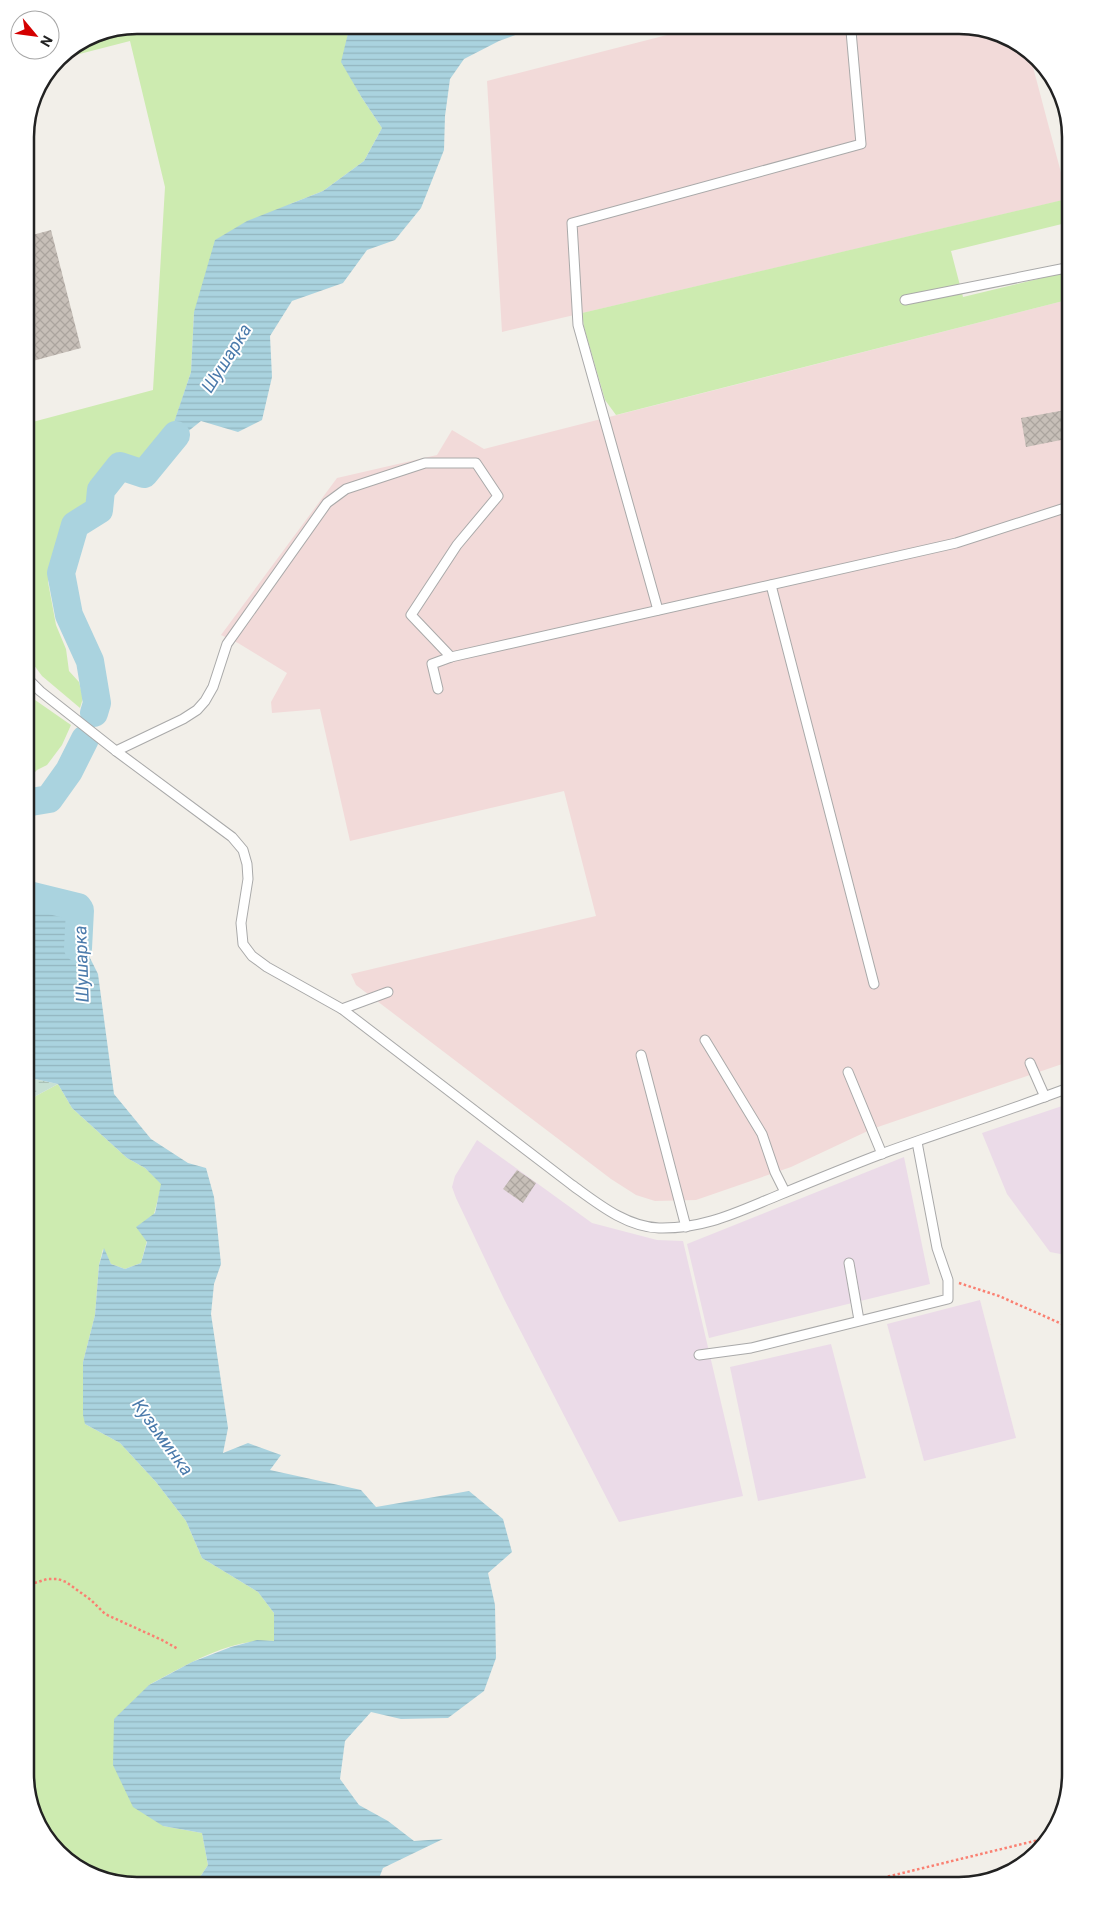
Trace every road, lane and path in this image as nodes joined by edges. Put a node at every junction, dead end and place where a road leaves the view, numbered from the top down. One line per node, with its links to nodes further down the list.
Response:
1 (851, 34): 6 (lane)
2 (1062, 269): 3 (lane)
3 (905, 300)
4 (1062, 509): 5 (lane)
5 (771, 585): 6 (lane); 11 (lane)
6 (658, 610): 7 (lane)
7 (451, 657): 9 (lane); 10 (lane)
8 (34, 685): 10 (lane)
9 (438, 689)
10 (116, 751): 13 (lane)
11 (874, 984)
12 (388, 992): 13 (lane)
13 (342, 1009): 23 (lane)
14 (705, 1040): 22 (lane)
15 (641, 1055): 23 (lane)
16 (1030, 1063): 19 (lane)
17 (848, 1072): 21 (lane)
18 (1062, 1090): 19 (lane)
19 (1045, 1097): 20 (lane)
20 (917, 1142): 21 (lane); 25 (lane)
21 (882, 1154): 22 (lane)
22 (785, 1192): 23 (lane)
23 (686, 1227)
24 (849, 1262): 26 (lane)
25 (948, 1280): 26 (lane); 27 (path)
26 (859, 1320): 28 (lane)
27 (1062, 1324)
28 (699, 1355)
29 (34, 1583): 30 (path)
30 (178, 1649)
31 (1038, 1840): 32 (path)
32 (886, 1877)

